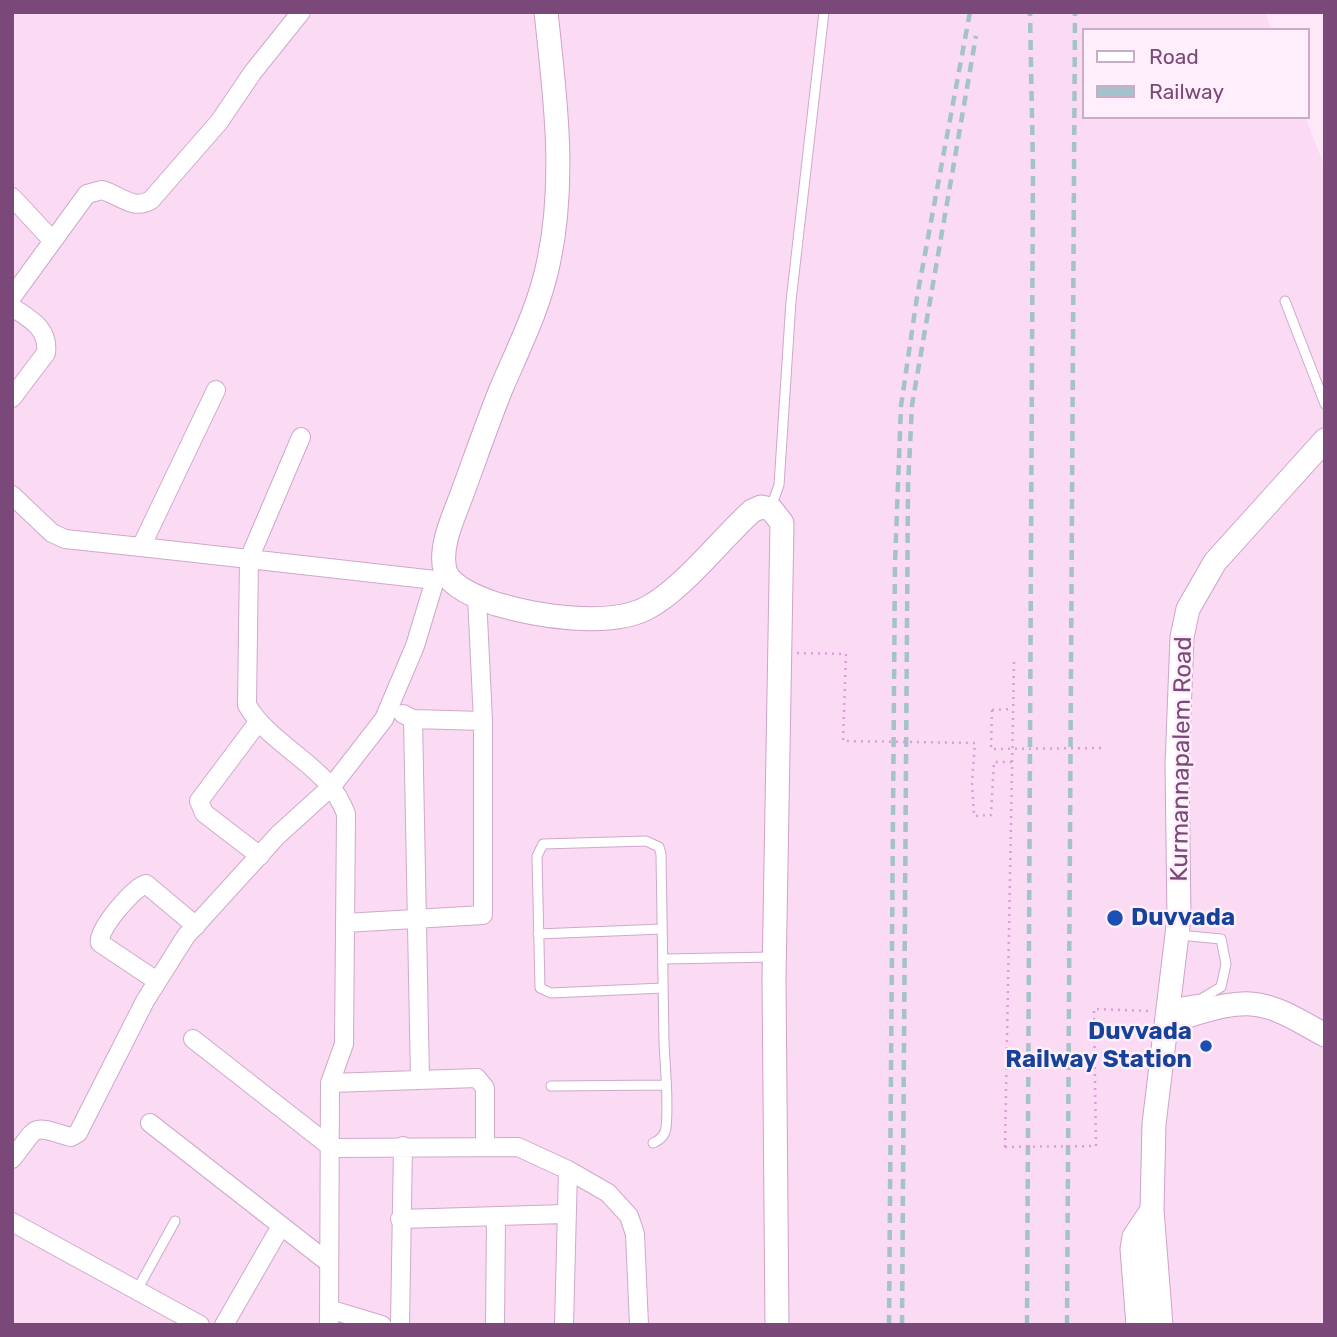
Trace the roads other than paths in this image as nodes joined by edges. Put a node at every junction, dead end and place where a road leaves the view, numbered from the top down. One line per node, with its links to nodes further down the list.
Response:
1 (301, 12): 5 (street)
2 (547, 12): 18 (street)
3 (824, 12): 15 (lane)
4 (12, 197): 5 (street)
5 (52, 240): 6 (street)
6 (12, 298)
7 (1285, 301): 11 (lane)
8 (12, 307): 10 (street)
9 (216, 390): 16 (street)
10 (12, 398)
11 (1325, 404)
12 (301, 437): 17 (street)
13 (1325, 440): 31 (street, Kurmannapalem Road)
14 (12, 495): 16 (street)
15 (771, 509): 19 (street); 32 (street)
16 (141, 547): 17 (street)
17 (249, 559): 18 (street); 22 (street)
18 (441, 577): 19 (street); 20 (street)
19 (477, 597): 23 (street)
20 (391, 707): 21 (street); 24 (street)
21 (413, 719): 23 (street); 26 (street)
22 (259, 721): 24 (street); 25 (street)
23 (483, 721): 26 (street)
24 (332, 786): 25 (street); 27 (street)
25 (260, 856): 28 (street)
26 (416, 919): 27 (street); 39 (street)
27 (345, 923): 40 (street)
28 (196, 926): 34 (street); 34 (street)
29 (662, 929): 30 (lane); 30 (lane); 33 (lane)
30 (538, 934): 35 (lane)
31 (1177, 934): 36 (street, Kurmannapalem Road); 36 (lane)
32 (775, 957): 33 (lane); 67 (street)
33 (663, 959): 35 (lane)
34 (157, 981): 48 (street)
35 (663, 988): 41 (lane)
36 (1168, 1012): 37 (street); 50 (street, Kurmannapalem Road)
37 (1325, 1035)
38 (193, 1039): 47 (street)
39 (420, 1079): 40 (street); 46 (street)
40 (330, 1083): 47 (street)
41 (665, 1085): 42 (lane); 44 (lane)
42 (551, 1086)
43 (150, 1123): 56 (street)
44 (653, 1143)
45 (403, 1146): 46 (street); 47 (street); 53 (street)
46 (485, 1147): 49 (street)
47 (332, 1148): 57 (street)
48 (12, 1159)
49 (568, 1170): 51 (street); 66 (street)
50 (1152, 1210): 68 (street); 69 (street, Kurmannapalem Road)
51 (565, 1214): 52 (street); 65 (street)
52 (496, 1216): 53 (street); 64 (street)
53 (400, 1219): 63 (street)
54 (175, 1221): 58 (lane)
55 (12, 1222): 58 (street)
56 (281, 1226): 57 (street); 61 (street)
57 (329, 1263): 59 (street)
58 (136, 1290): 60 (street)
59 (329, 1317): 62 (street)
60 (200, 1325)
61 (224, 1325)
62 (382, 1325)
63 (400, 1325)
64 (495, 1325)
65 (564, 1325)
66 (639, 1325)
67 (777, 1325)
68 (1138, 1325)
69 (1160, 1325)

